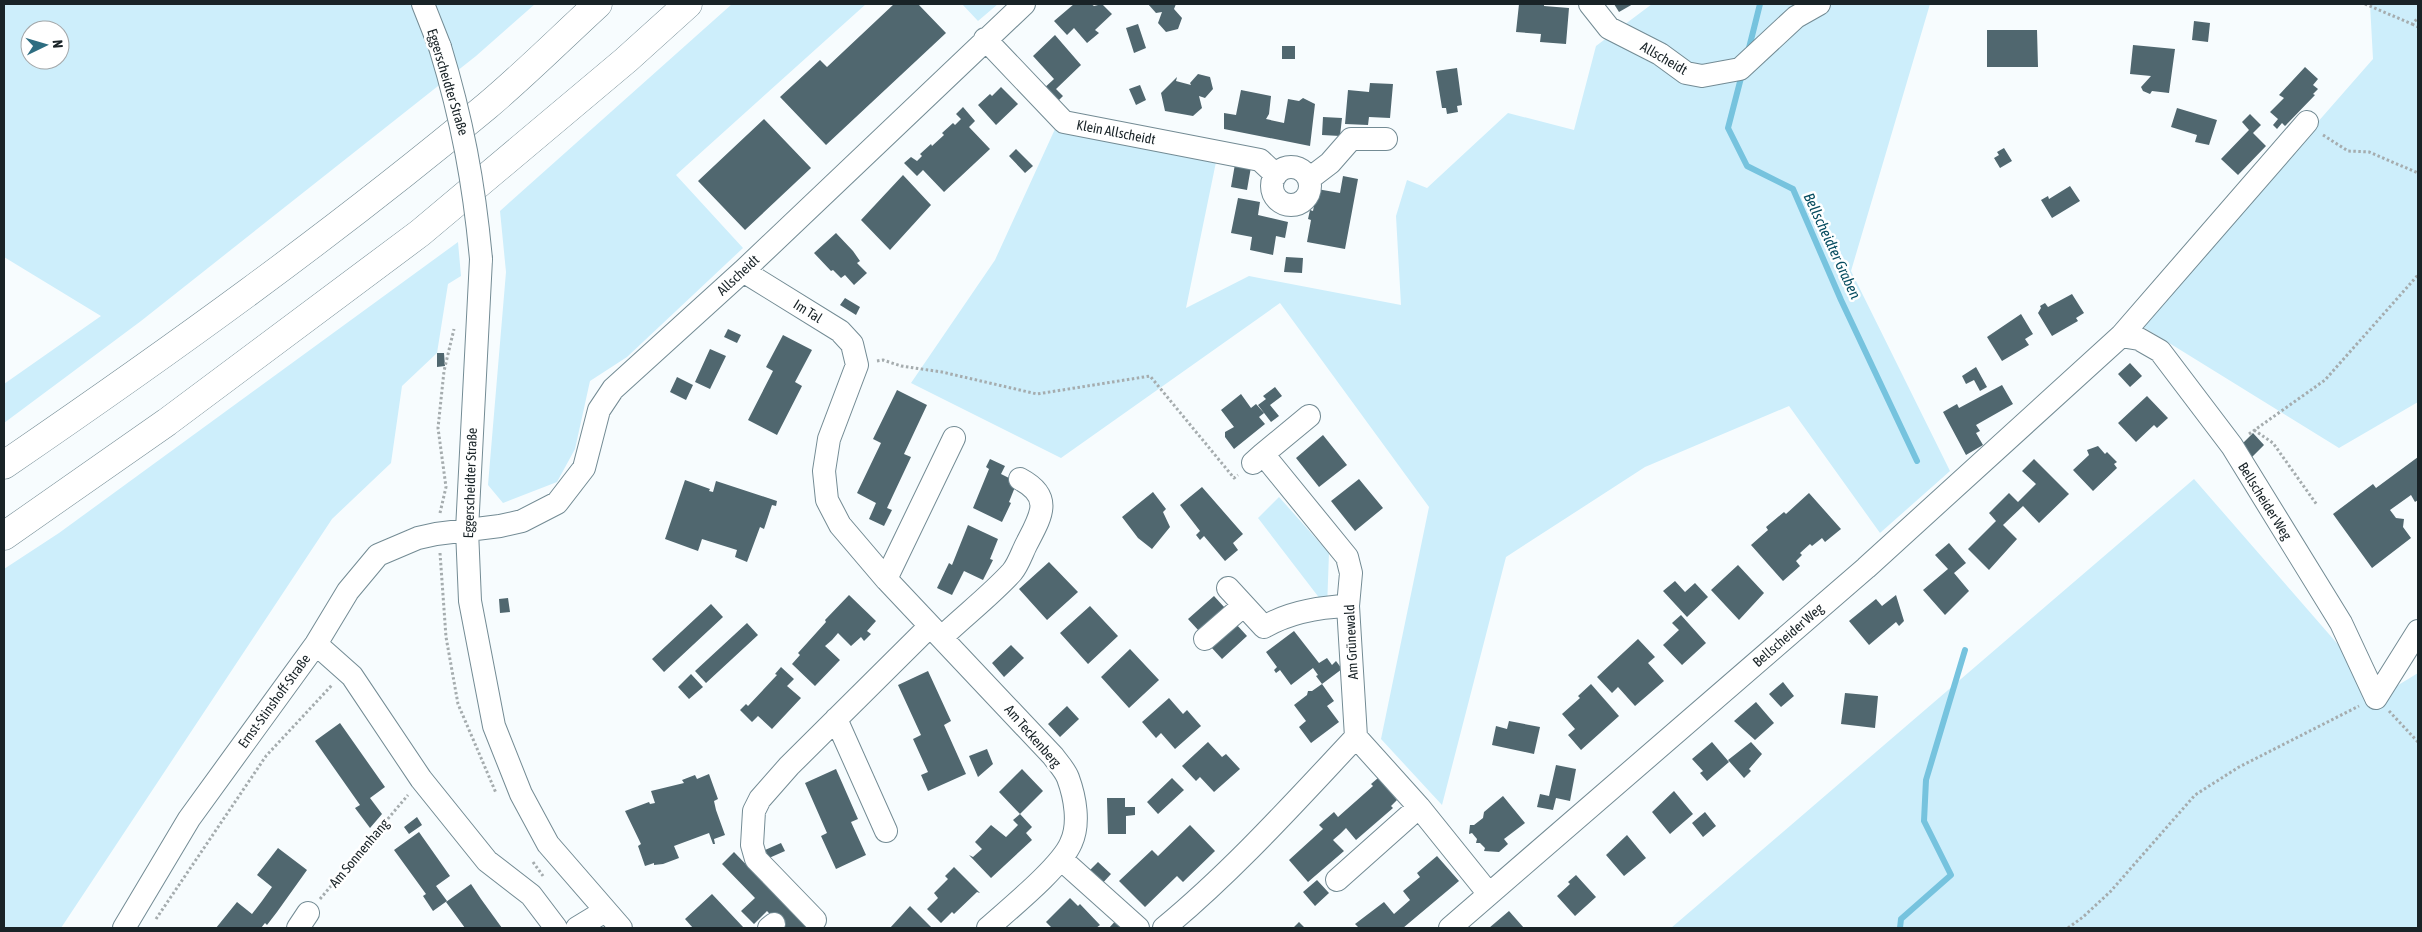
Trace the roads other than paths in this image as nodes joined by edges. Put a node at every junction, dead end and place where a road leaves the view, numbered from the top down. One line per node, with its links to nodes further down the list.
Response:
1 (423, 4): 19 (street, Eggerscheidter Straße, bridge)
2 (598, 4): 17 (highway)
3 (688, 4): 20 (highway)
4 (1024, 4): 7 (street, Allscheidt)
5 (1590, 4): 6 (street, Allscheidt)
6 (1819, 4)
7 (985, 39): 10 (street, Klein Allscheidt); 12 (street, Allscheidt)
8 (2308, 122): 13 (street, Bellscheider Weg)
9 (1386, 139): 11 (street)
10 (1276, 174): 11 (street); 11 (street)
11 (1308, 179)
12 (744, 270): 14 (street, Im Tal); 19 (street, Allscheidt)
13 (2121, 336): 26 (street, Bellscheider Weg); 35 (street, Bellscheider Weg)
14 (857, 365): 21 (street, Am Teckenberg)
15 (1309, 416): 24 (street, Am Grünewald)
16 (954, 438): 21 (street)
17 (4, 465)
18 (1020, 479): 25 (street)
19 (468, 530): 28 (street, Ernst-Stinshoff-Straße); 36 (street, Eggerscheidter Straße)
20 (4, 536)
21 (886, 579): 25 (street, Am Teckenberg)
22 (1228, 588): 23 (street)
23 (1243, 606): 24 (street); 27 (street)
24 (1348, 606): 30 (street, Am Grünewald)
25 (936, 631): 29 (street); 33 (street, Am Teckenberg)
26 (2418, 631)
27 (1205, 640)
28 (316, 644): 38 (street, Ernst-Stinshoff-Straße); 39 (street)
29 (836, 720): 32 (street); 37 (street)
30 (1356, 737): 31 (street); 44 (street)
31 (1419, 808): 34 (street); 35 (street)
32 (886, 831)
33 (1061, 859): 42 (street, Am Teckenberg); 43 (street)
34 (1337, 880)
35 (1489, 894): 45 (street, Bellscheider Weg)
36 (605, 911): 40 (street); 41 (street, Eggerscheidter Straße)
37 (815, 920)
38 (124, 928)
39 (556, 928)
40 (578, 928)
41 (621, 928)
42 (988, 928)
43 (1138, 928)
44 (1164, 928)
45 (1450, 928)

